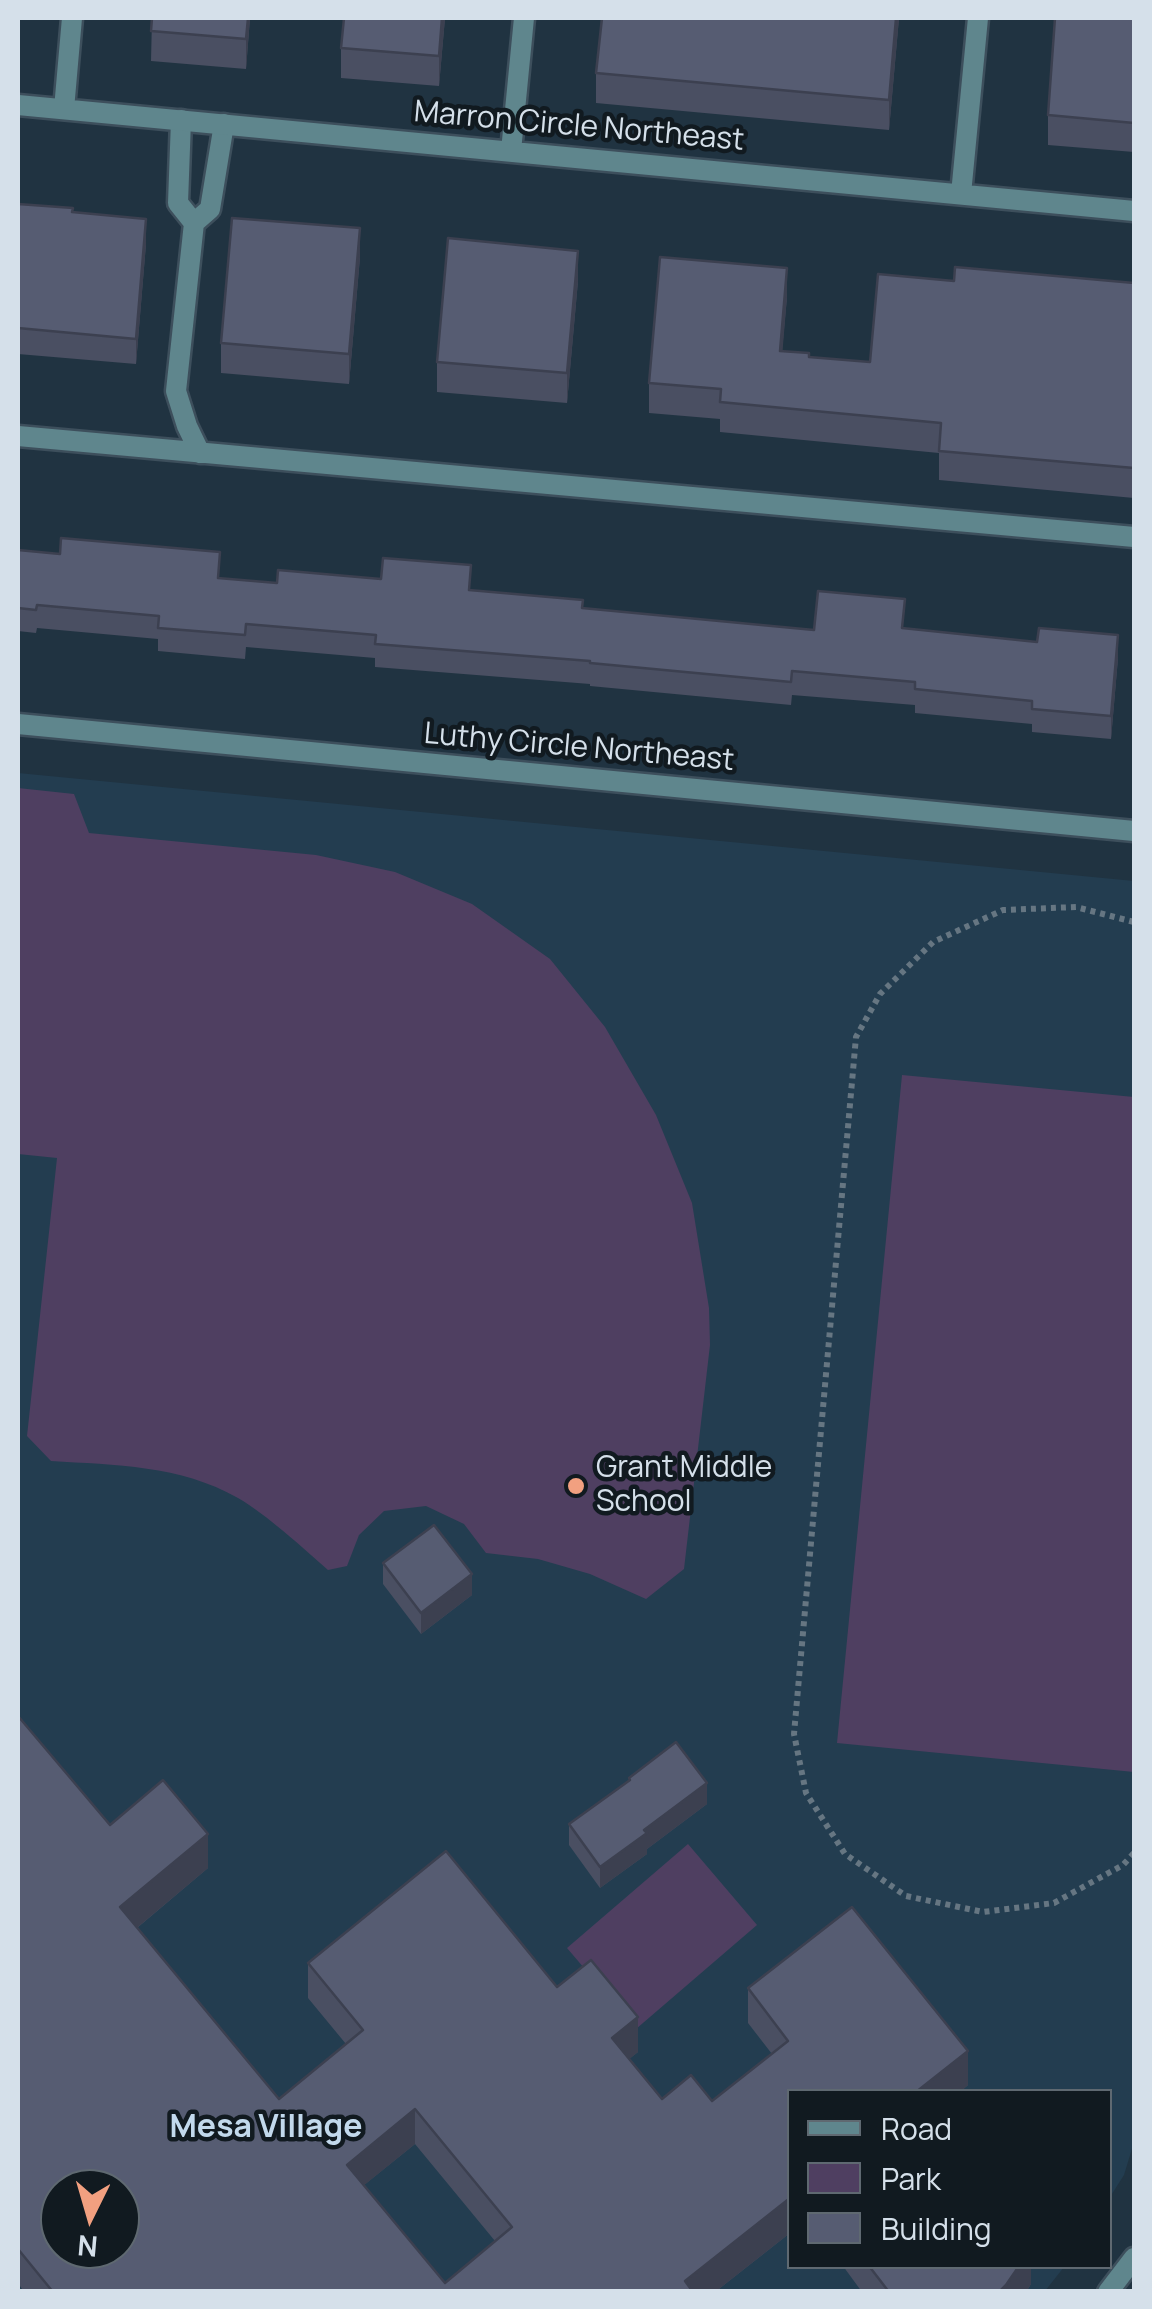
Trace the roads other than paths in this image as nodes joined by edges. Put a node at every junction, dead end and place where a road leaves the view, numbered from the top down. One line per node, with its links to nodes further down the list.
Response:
1 (72, 18): 5 (street)
2 (524, 18): 8 (street)
3 (978, 18): 9 (street)
4 (18, 105): 5 (street, Marron Circle Northeast)
5 (64, 110): 6 (street, Marron Circle Northeast)
6 (181, 120): 7 (street, Marron Circle Northeast); 11 (street)
7 (224, 124): 8 (street, Marron Circle Northeast); 11 (street)
8 (511, 150): 9 (street, Marron Circle Northeast)
9 (961, 194): 10 (street, Marron Circle Northeast)
10 (1134, 211)
11 (194, 222): 13 (street)
12 (18, 436): 13 (street)
13 (200, 453): 14 (street)
14 (1134, 537)
15 (18, 724): 16 (street, Luthy Circle Northeast)
16 (1134, 831)
17 (1134, 2258): 18 (street)
18 (1108, 2292)

